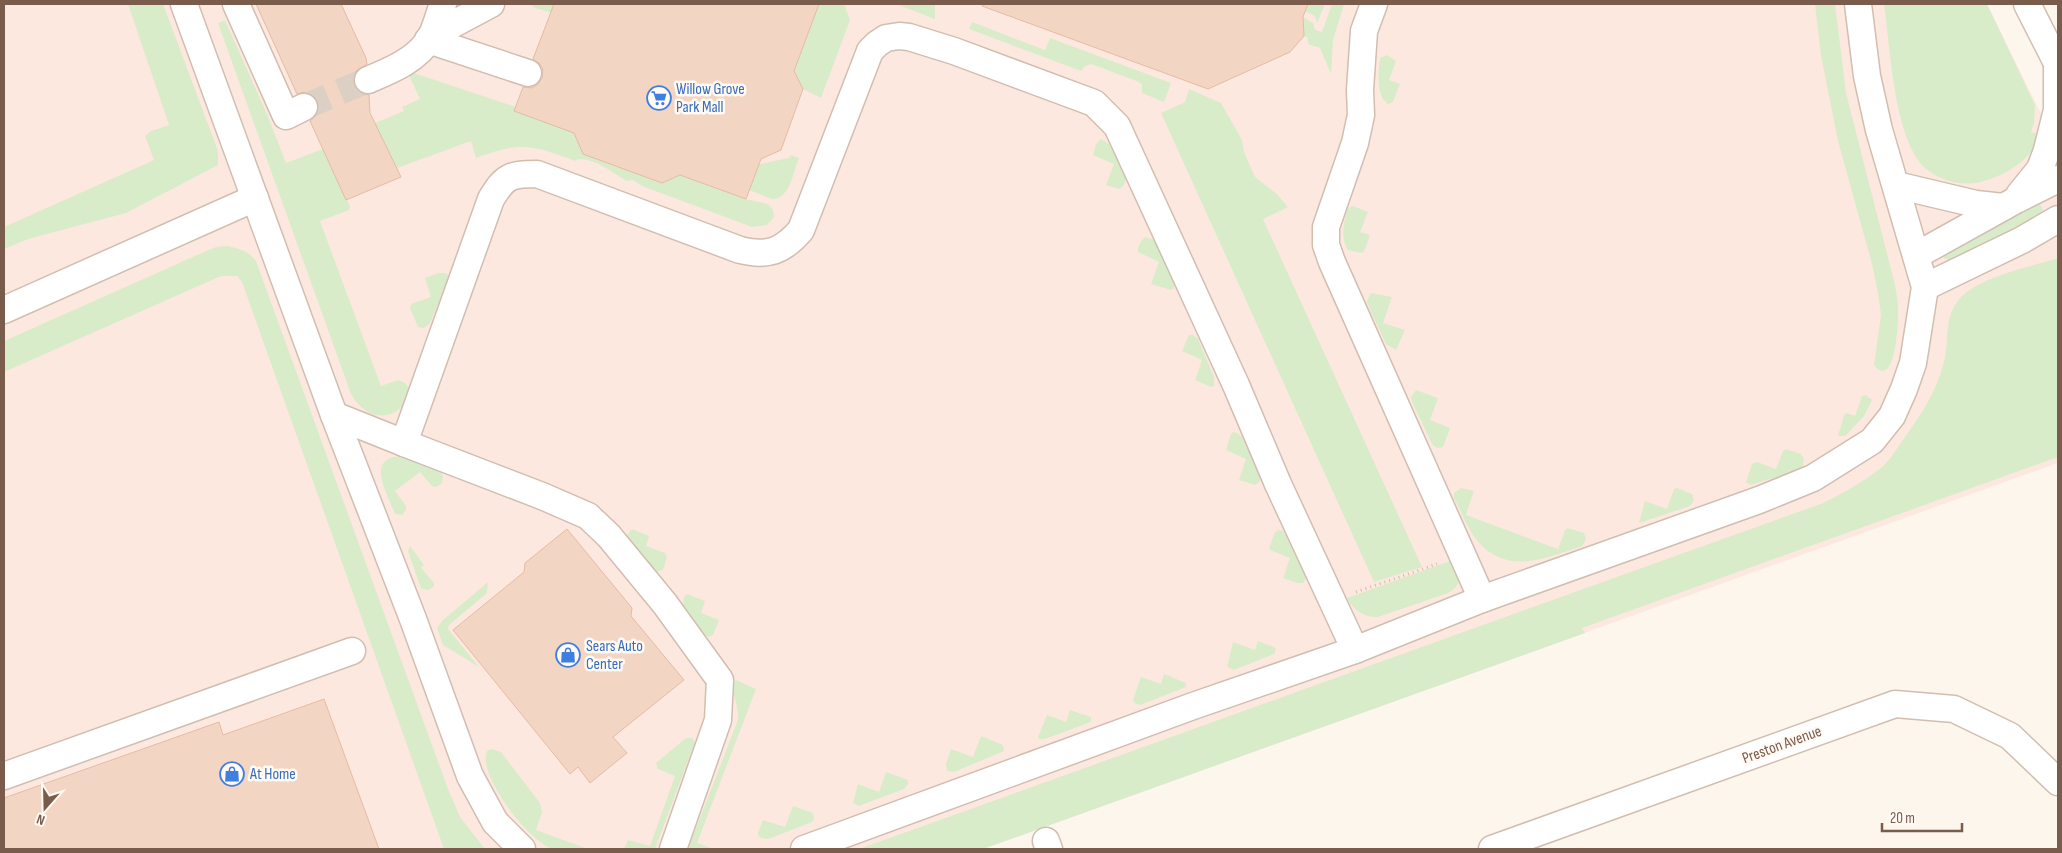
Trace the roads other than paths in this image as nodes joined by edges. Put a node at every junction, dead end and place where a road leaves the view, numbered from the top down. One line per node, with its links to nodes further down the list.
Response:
1 (184, 4): 15 (street)
2 (236, 4): 12 (street)
3 (443, 4): 8 (street)
4 (491, 4): 8 (street)
5 (1374, 4): 25 (street)
6 (1858, 4): 14 (street)
7 (2027, 4): 9 (street)
8 (430, 38): 10 (street); 11 (street)
9 (2058, 64): 16 (street)
10 (528, 73)
11 (368, 80)
12 (304, 108)
13 (2058, 179): 16 (street)
14 (1896, 185): 16 (street); 20 (street)
15 (255, 198): 22 (street); 23 (street)
16 (2010, 203): 20 (street)
17 (2058, 219): 18 (street)
18 (2022, 240): 19 (street); 21 (street)
19 (2058, 240)
20 (1917, 255): 21 (street)
21 (1925, 287): 25 (street)
22 (4, 310)
23 (334, 415): 24 (street); 30 (street)
24 (404, 442): 26 (street); 31 (street)
25 (1482, 599): 26 (street)
26 (1355, 650): 32 (street)
27 (352, 651): 28 (street)
28 (4, 776)
29 (2058, 782): 33 (street, Preston Avenue)
30 (522, 849)
31 (673, 849)
32 (804, 849)
33 (1492, 849)

